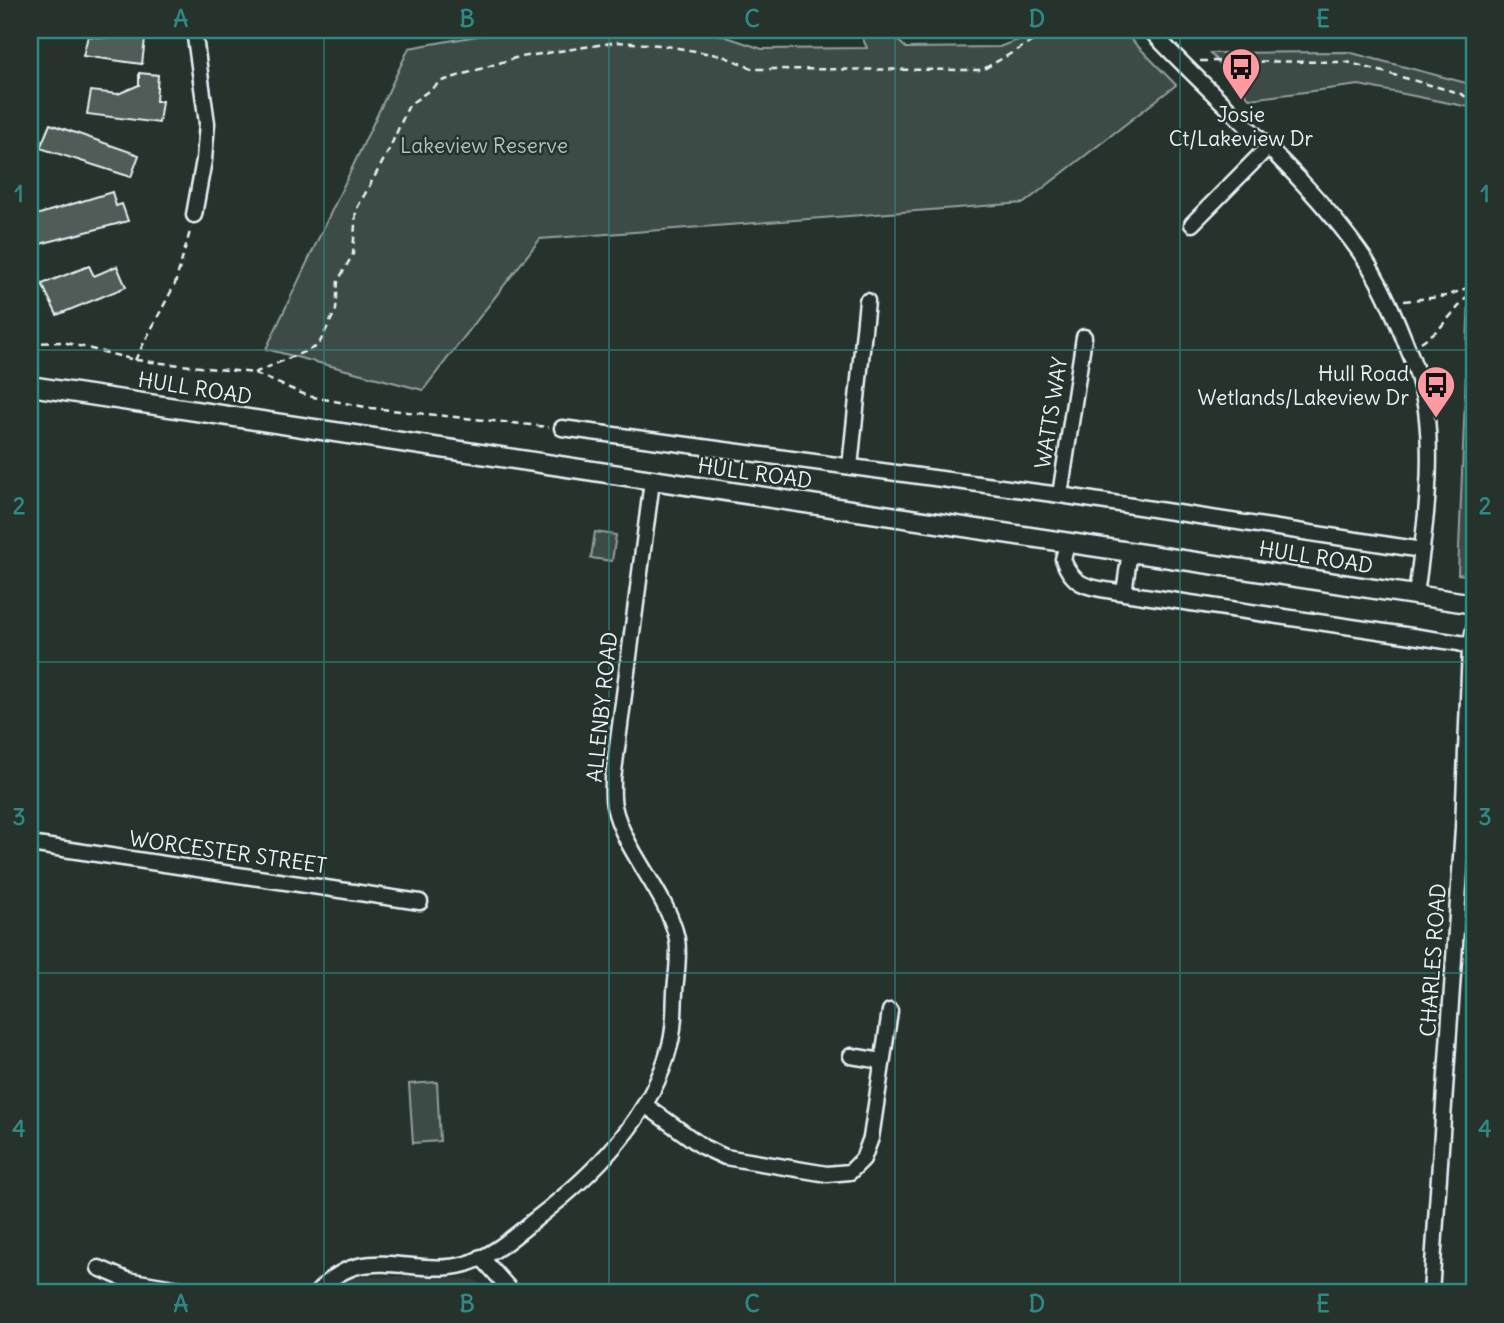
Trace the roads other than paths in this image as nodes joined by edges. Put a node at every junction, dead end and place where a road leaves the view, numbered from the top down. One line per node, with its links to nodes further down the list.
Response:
1 (194, 30): 4 (street)
2 (1150, 30): 3 (street)
3 (1267, 148): 5 (street); 14 (street)
4 (194, 215)
5 (1192, 224)
6 (867, 301): 10 (street)
7 (1084, 337): 12 (street, WATTS WAY)
8 (30, 386): 11 (main road, HULL ROAD)
9 (562, 428): 10 (street, HULL ROAD)
10 (850, 467): 12 (street, HULL ROAD)
11 (652, 481): 13 (main road, HULL ROAD); 26 (street, ALLENBY ROAD)
12 (1060, 495): 14 (street, HULL ROAD)
13 (1068, 541): 15 (main road, HULL ROAD); 16 (street)
14 (1422, 550): 17 (street)
15 (1130, 551): 16 (street); 17 (main road, HULL ROAD)
16 (1124, 593): 20 (street)
17 (1416, 595): 18 (main road, HULL ROAD)
18 (1474, 604)
19 (1474, 629): 20 (street, CHARLES ROAD)
20 (1470, 647): 32 (street, CHARLES ROAD)
21 (30, 844): 22 (street, WORCESTER STREET)
22 (420, 902)
23 (890, 1011): 25 (street)
24 (851, 1056): 25 (street)
25 (882, 1062): 26 (street)
26 (645, 1105): 27 (street, ALLENBY ROAD)
27 (481, 1257): 30 (street, ALLENBY ROAD); 31 (street)
28 (99, 1268): 29 (street)
29 (203, 1293)
30 (317, 1293)
31 (513, 1293)
32 (1431, 1293)

